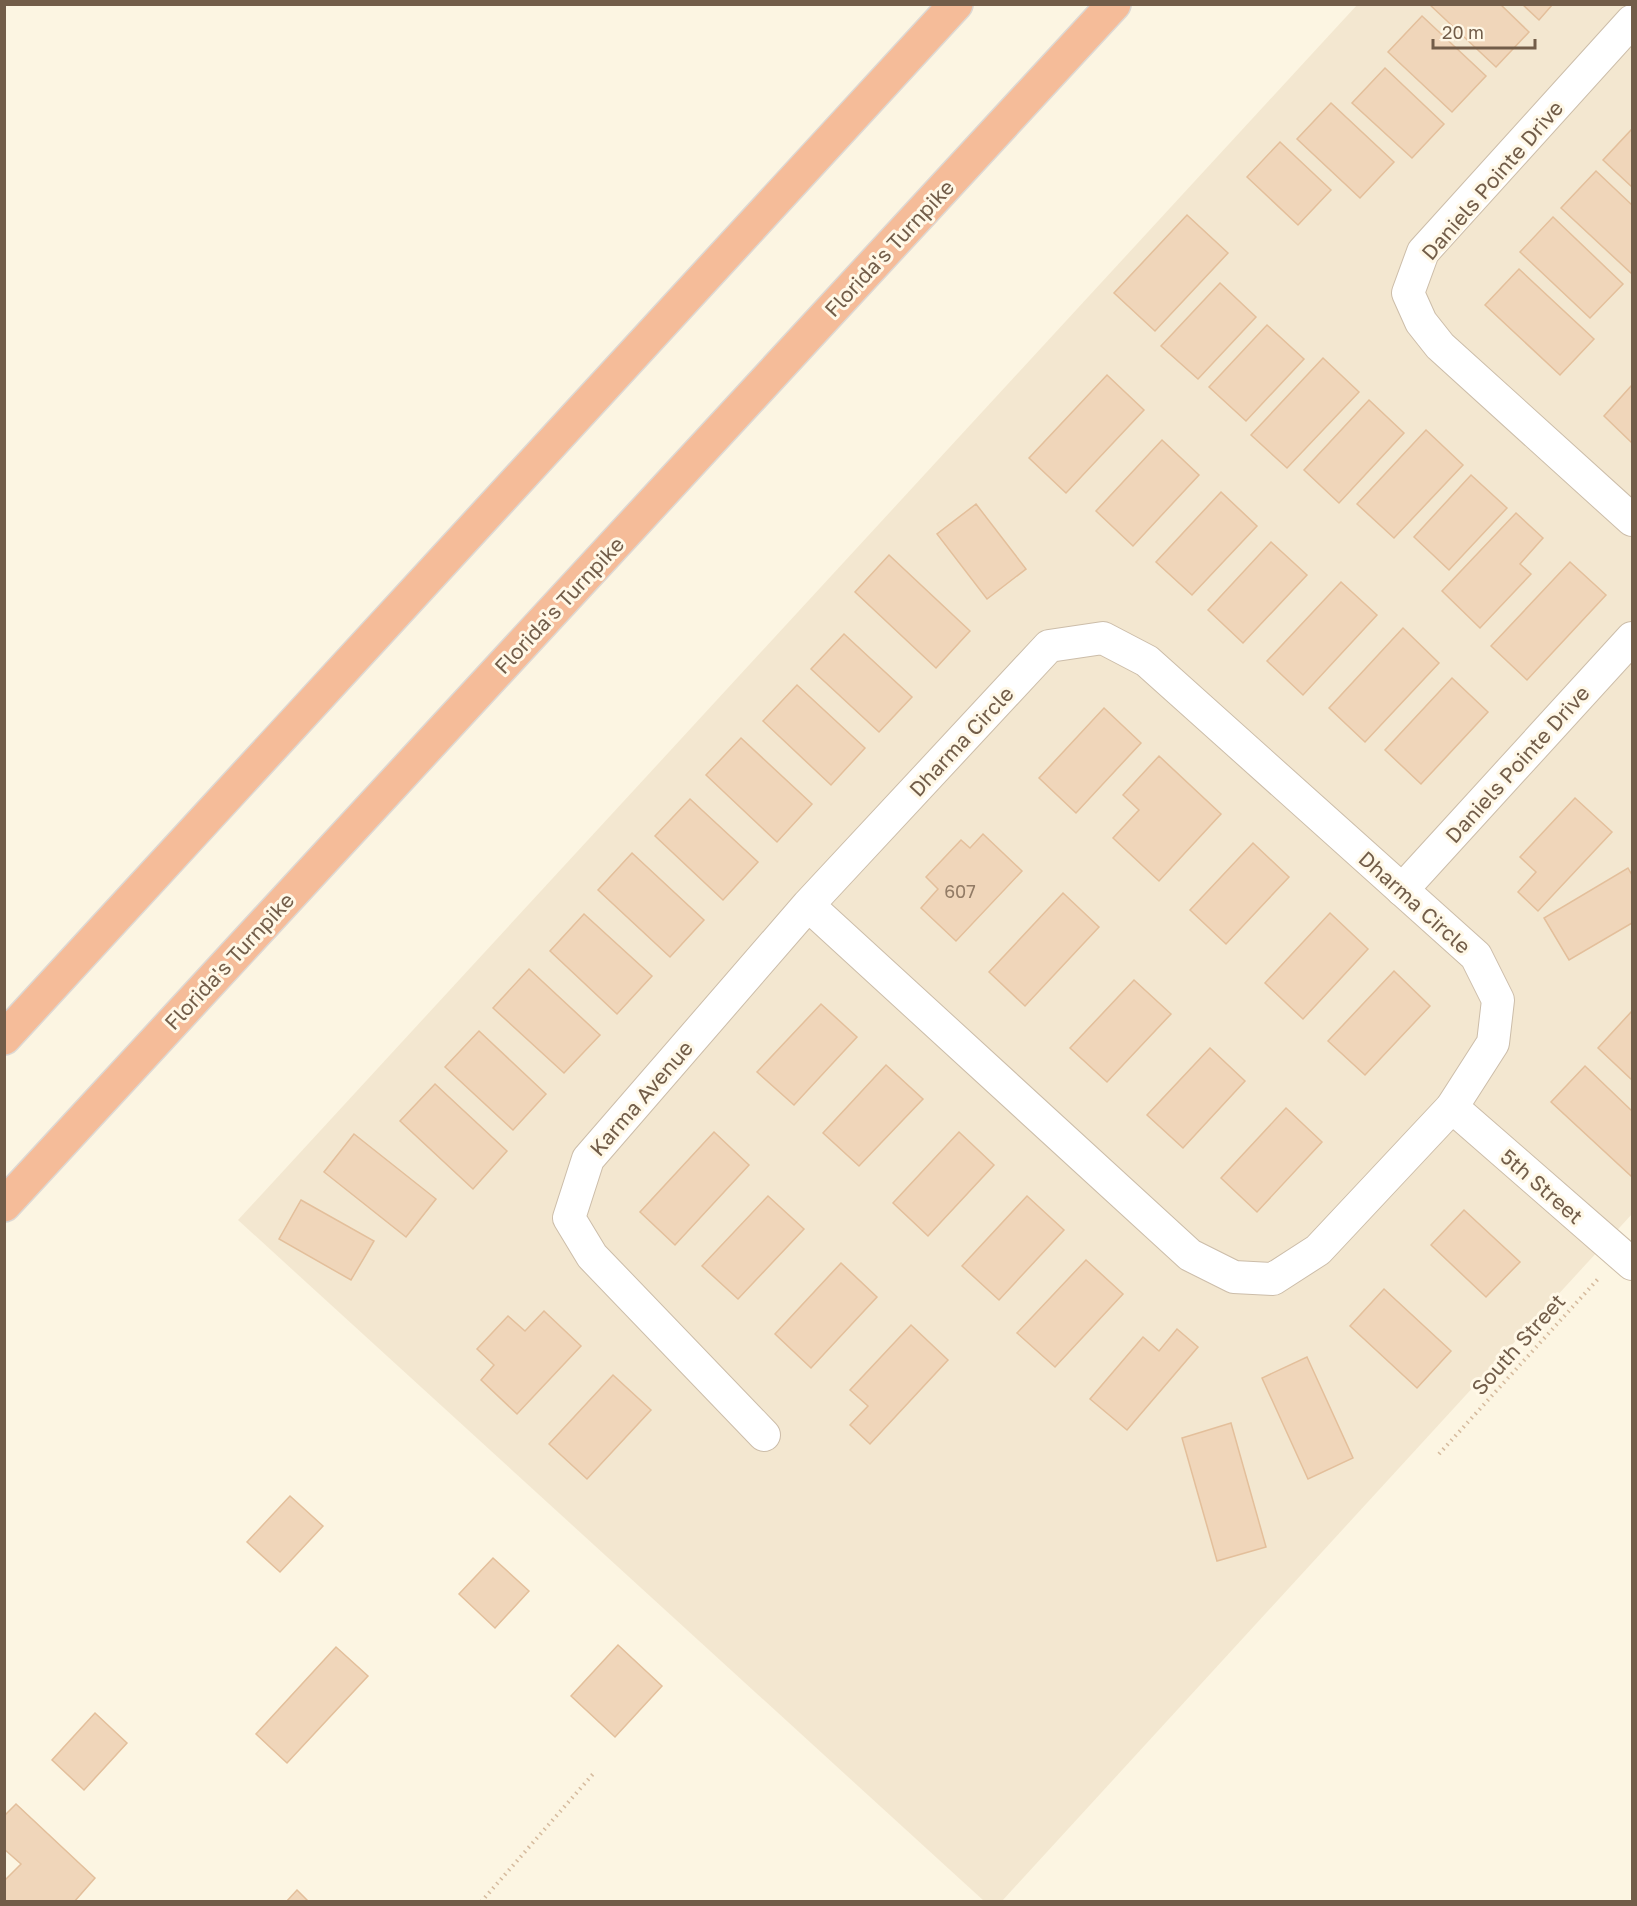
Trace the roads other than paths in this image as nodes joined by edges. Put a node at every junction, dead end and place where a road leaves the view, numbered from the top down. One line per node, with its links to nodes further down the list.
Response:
1 (956, 4): 8 (highway)
2 (1114, 4): 10 (highway, Florida's Turnpike)
3 (1632, 21): 4 (street, Daniels Pointe Drive)
4 (1632, 520)
5 (1632, 638): 6 (street, Daniels Pointe Drive)
6 (1402, 890): 7 (street, Dharma Circle); 9 (street, Dharma Circle)
7 (808, 905): 9 (street, Dharma Circle); 12 (street, Karma Avenue)
8 (4, 1038)
9 (1452, 1107): 11 (street, 5th Street)
10 (4, 1204)
11 (1626, 1259)
12 (764, 1435)

